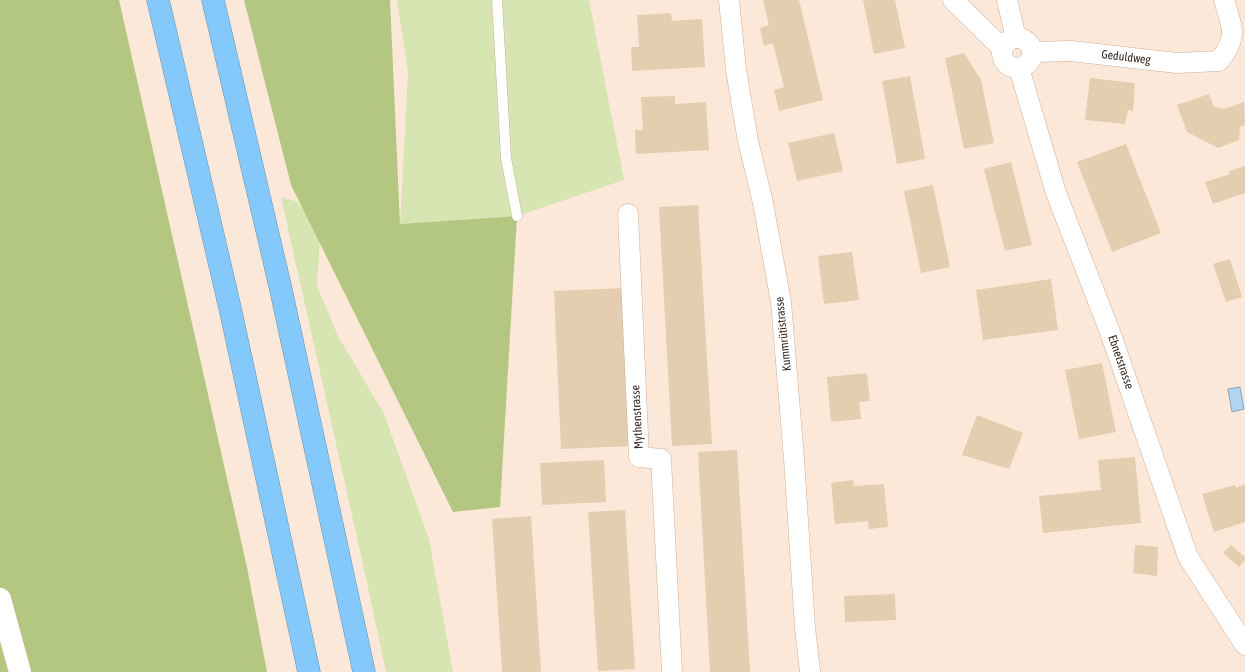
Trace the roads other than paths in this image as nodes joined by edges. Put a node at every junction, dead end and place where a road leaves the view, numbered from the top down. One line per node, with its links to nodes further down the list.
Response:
1 (158, 0): 16 (highway)
2 (213, 0): 17 (highway)
3 (497, 0): 12 (lane)
4 (729, 0): 19 (street, Kummrütistrasse)
5 (953, 0): 8 (street)
6 (1008, 0): 8 (street)
7 (1224, 0): 9 (street, Geduldweg)
8 (1009, 43): 9 (street); 10 (street)
9 (1032, 52): 10 (street)
10 (1019, 68): 14 (street, Ebnetstrasse)
11 (628, 214): 18 (street, Mythenstrasse)
12 (517, 216)
13 (0, 599): 15 (street)
14 (1245, 645)
15 (20, 672)
16 (309, 672)
17 (364, 672)
18 (672, 672)
19 (810, 672)

